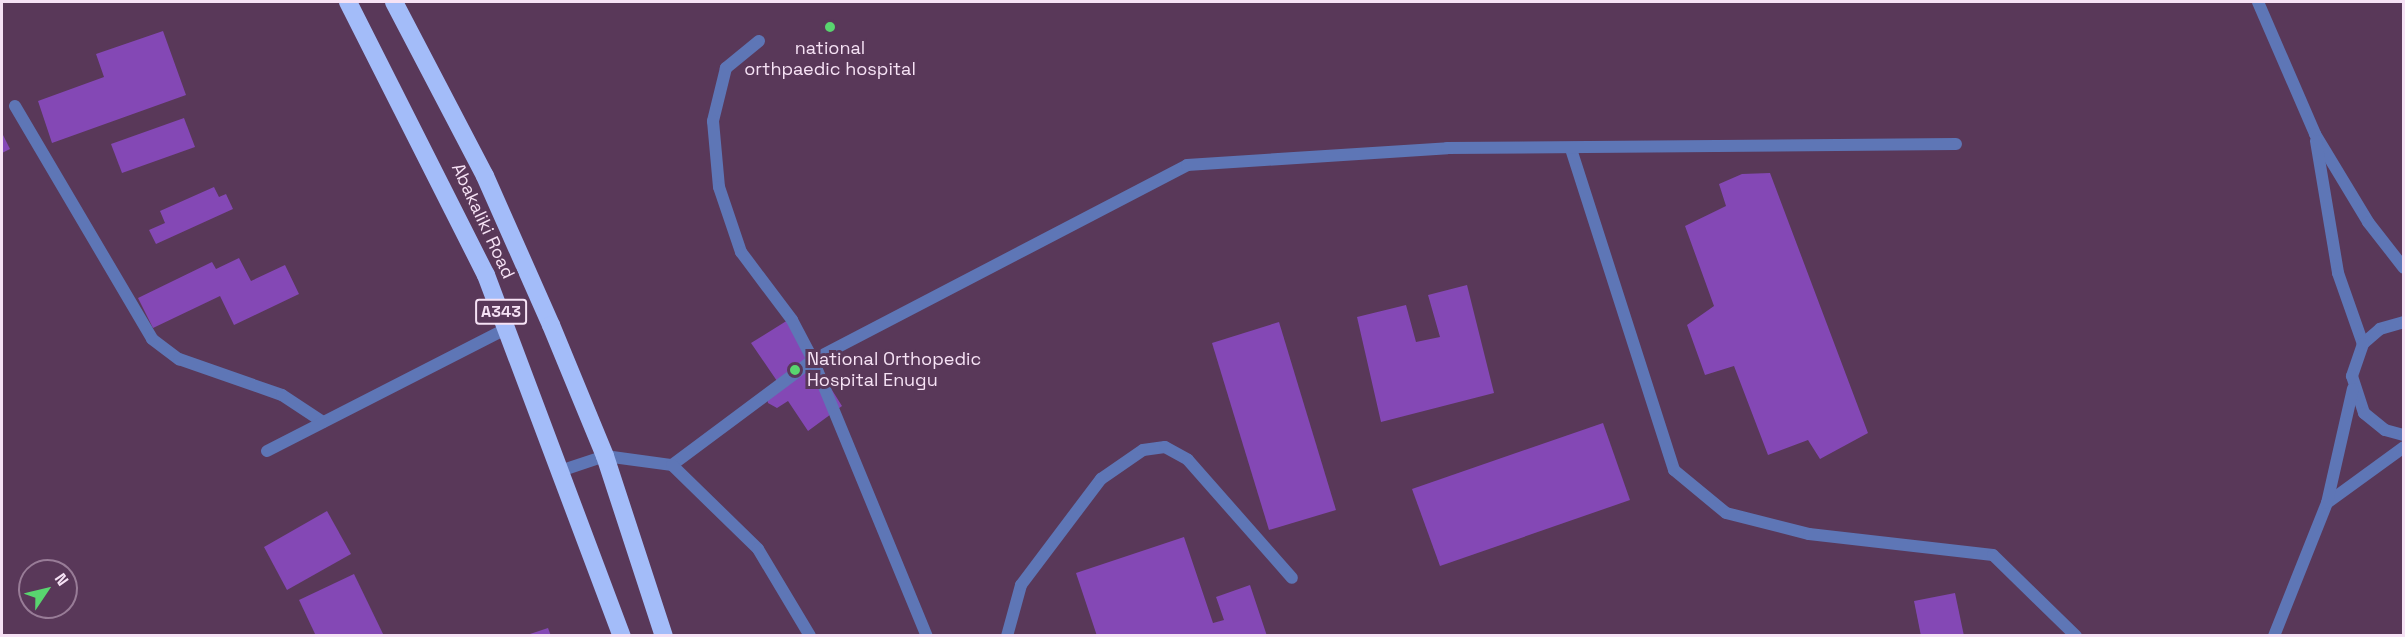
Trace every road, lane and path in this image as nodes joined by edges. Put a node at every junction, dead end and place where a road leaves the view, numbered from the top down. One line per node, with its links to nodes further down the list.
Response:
1 (348, 2): 11 (highway, Abakaliki Road / A343)
2 (394, 2): 19 (highway, Abakaliki Road / A343)
3 (2258, 2): 6 (street)
4 (759, 41): 13 (street)
5 (15, 106): 15 (street)
6 (2315, 134): 9 (street); 12 (street)
7 (1956, 144): 8 (street)
8 (1571, 149): 13 (street); 29 (street)
9 (2403, 268)
10 (2403, 322): 12 (street)
11 (507, 328): 15 (street); 21 (highway, Abakaliki Road / A343)
12 (2363, 344): 14 (street)
13 (813, 360): 20 (street); 27 (street)
14 (2353, 389): 16 (street); 22 (street)
15 (323, 422): 18 (street)
16 (2403, 435)
17 (2403, 447): 22 (street)
18 (267, 451)
19 (604, 456): 20 (street); 21 (street); 25 (highway, Abakaliki Road / A343)
20 (672, 465): 26 (street)
21 (560, 471): 24 (highway, Abakaliki Road / A343)
22 (2327, 503): 30 (street)
23 (1292, 578): 28 (street)
24 (622, 636)
25 (664, 636)
26 (810, 636)
27 (927, 636)
28 (1007, 636)
29 (2076, 636)
30 (2274, 636)

